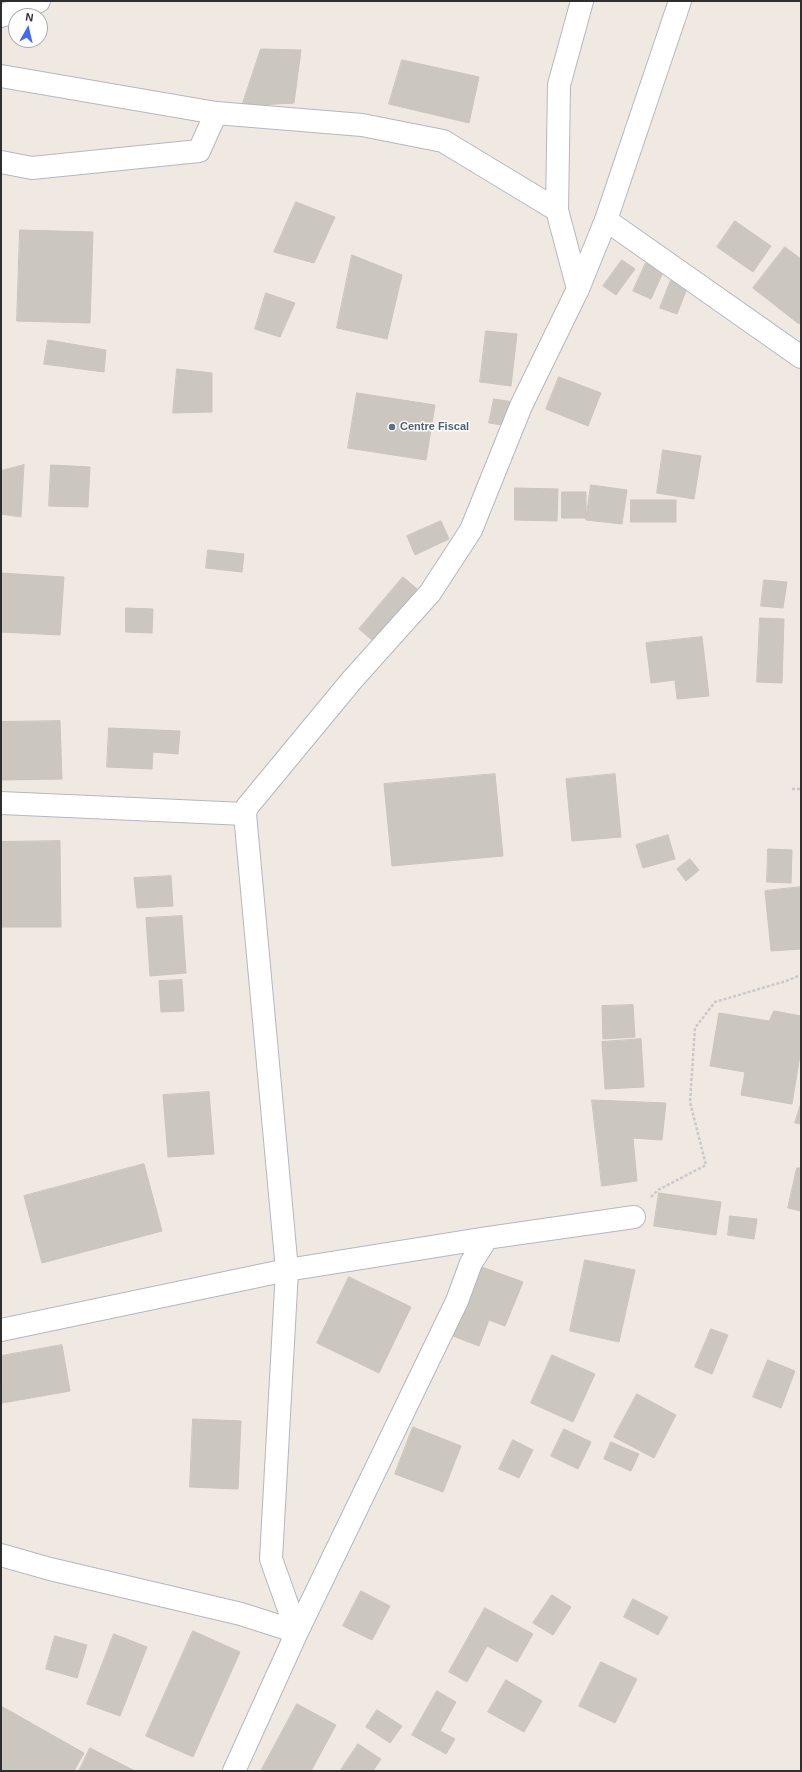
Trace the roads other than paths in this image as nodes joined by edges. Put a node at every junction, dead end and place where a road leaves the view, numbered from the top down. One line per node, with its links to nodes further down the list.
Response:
1 (39, 1): 4 (street)
2 (582, 1): 8 (street)
3 (680, 1): 9 (street)
4 (1, 16)
5 (1, 76): 6 (street)
6 (216, 113): 7 (street); 8 (street)
7 (1, 162)
8 (557, 210): 10 (street)
9 (606, 220): 10 (street); 11 (street)
10 (578, 290): 13 (street)
11 (801, 357)
12 (1, 803): 13 (street)
13 (245, 814): 16 (street)
14 (634, 1217): 15 (street)
15 (487, 1238): 16 (street); 19 (street)
16 (287, 1270): 17 (street); 19 (street)
17 (1, 1330)
18 (1, 1555): 19 (street)
19 (297, 1632): 20 (street)
20 (234, 1771)

